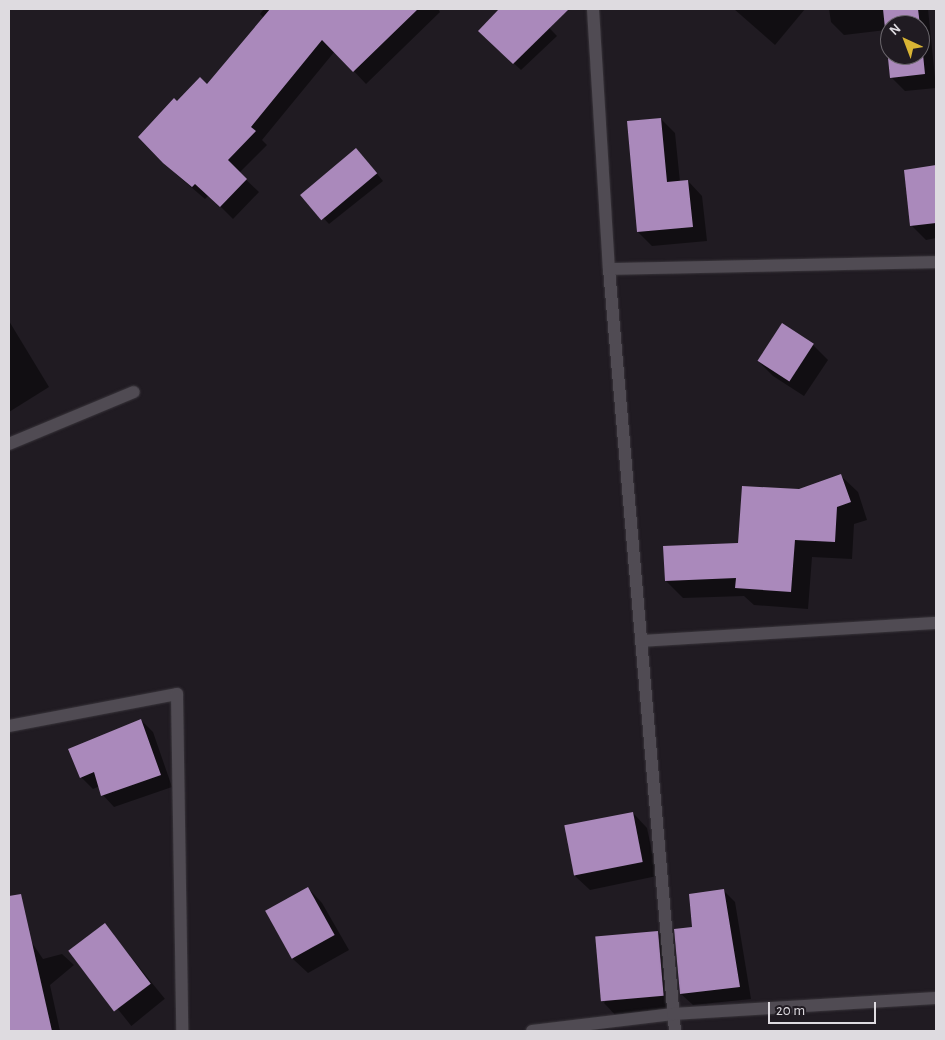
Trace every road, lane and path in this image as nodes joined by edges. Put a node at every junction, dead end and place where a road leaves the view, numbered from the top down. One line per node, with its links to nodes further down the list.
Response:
1 (593, 9): 3 (street)
2 (936, 262): 3 (street)
3 (609, 269): 7 (street)
4 (134, 392): 5 (street)
5 (9, 444)
6 (936, 623): 7 (street)
7 (641, 641): 10 (street)
8 (9, 726): 11 (street)
9 (936, 998): 10 (street)
10 (673, 1014): 12 (street); 13 (street)
11 (182, 1031)
12 (532, 1031)
13 (675, 1031)

